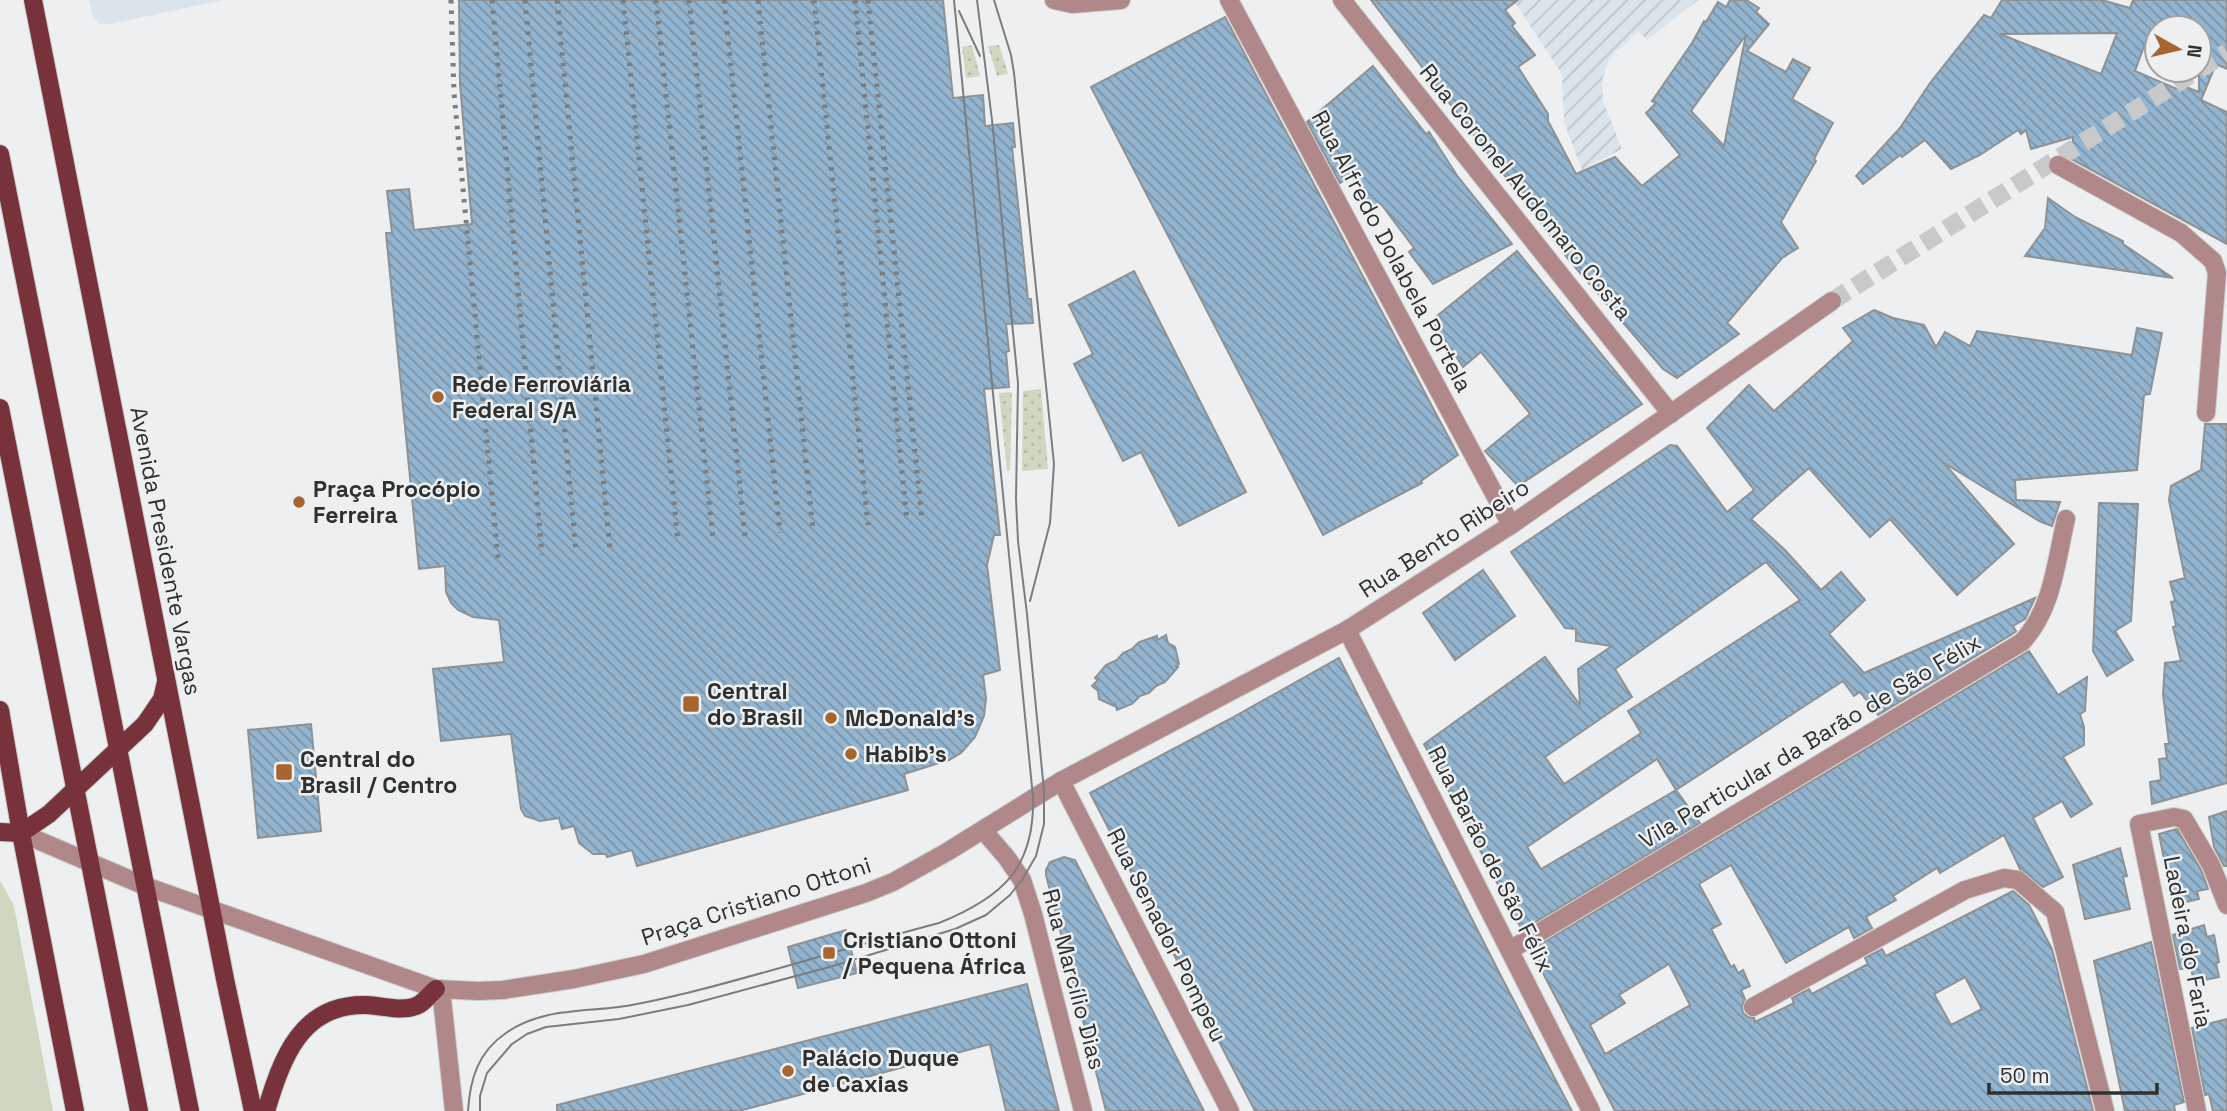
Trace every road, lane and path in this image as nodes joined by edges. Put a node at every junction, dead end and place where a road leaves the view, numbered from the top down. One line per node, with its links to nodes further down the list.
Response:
1 (33, 0): 15 (main road, Avenida Presidente Vargas)
2 (1054, 0): 3 (street)
3 (1121, 0)
4 (1229, 0): 13 (street, Rua Alfredo Dolabela Portela)
5 (1342, 0): 11 (street, Rua Coronel Audomaro Costa)
6 (0, 154): 17 (main road)
7 (2058, 164): 10 (street)
8 (1832, 301): 11 (street, Rua Bento Ribeiro)
9 (0, 408): 19 (main road)
10 (2206, 413)
11 (1671, 414): 13 (street, Rua Bento Ribeiro)
12 (2066, 519): 27 (street, Vila Particular da Barão de São Félix)
13 (1511, 525): 14 (street, Rua Bento Ribeiro)
14 (1347, 630): 18 (street, Rua Bento Ribeiro); 27 (street, Rua Barão de São Félix)
15 (166, 678): 17 (main road); 26 (main road, Avenida Presidente Vargas)
16 (0, 710): 22 (main road)
17 (119, 750): 19 (main road); 24 (main road)
18 (1061, 781): 20 (street, Praça Cristiano Ottoni); 37 (street, Rua Senador Pompeu)
19 (76, 789): 22 (main road); 23 (main road)
20 (983, 830): 28 (street, Praça Cristiano Ottoni); 36 (street, Rua Marcílio Dias)
21 (0, 832): 22 (main road)
22 (21, 833): 23 (street); 30 (main road)
23 (90, 863): 24 (street); 31 (main road)
24 (145, 886): 26 (street); 32 (main road)
25 (2227, 905): 40 (street, Ladeira do Faria)
26 (211, 910): 28 (street); 33 (main road, Avenida Presidente Vargas)
27 (1510, 950): 38 (street, Rua Barão de São Félix)
28 (438, 989): 34 (main road); 35 (street)
29 (1753, 1007): 39 (street)
30 (75, 1111)
31 (139, 1111)
32 (190, 1111)
33 (253, 1111)
34 (266, 1111)
35 (454, 1111)
36 (1083, 1111)
37 (1230, 1111)
38 (1591, 1111)
39 (2105, 1111)
40 (2197, 1111)

